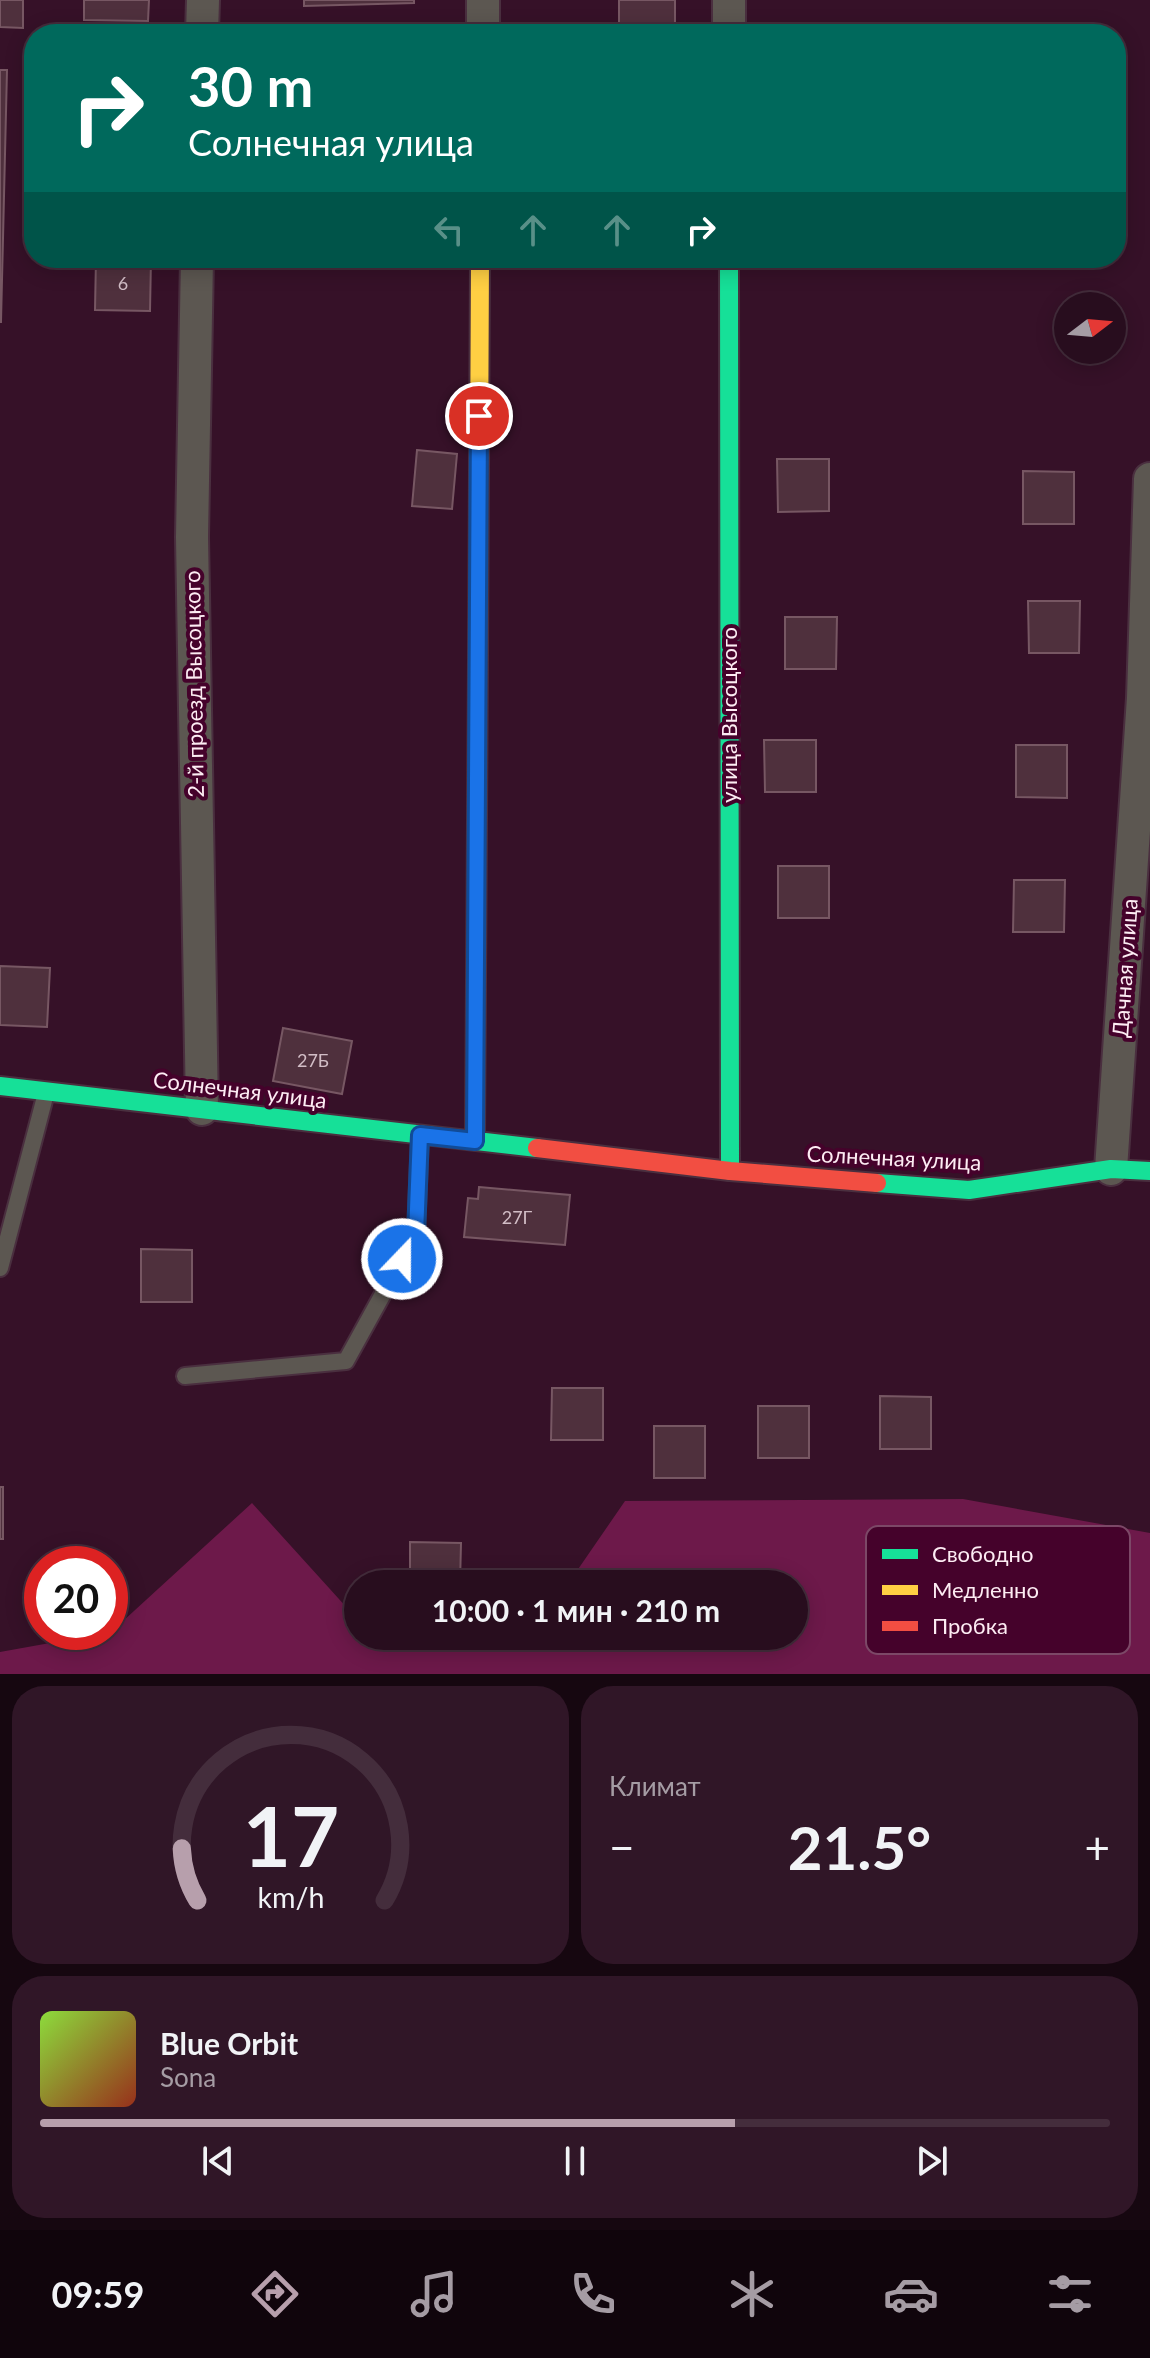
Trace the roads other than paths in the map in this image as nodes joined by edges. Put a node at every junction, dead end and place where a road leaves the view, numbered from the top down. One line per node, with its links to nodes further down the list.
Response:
1 (203, 0): 4 (street)
2 (483, 0): 5 (street)
3 (729, 0): 6 (street)
4 (202, 24)
5 (483, 24)
6 (729, 24)
7 (197, 268): 13 (street, 2-й проезд Высоцкого)
8 (480, 268): 15 (street)
9 (729, 268): 17 (street, улица Высоцкого)
10 (1150, 479): 16 (street, Дачная улица)
11 (0, 1086): 12 (street, Солнечная улица)
12 (46, 1091): 13 (street, Солнечная улица); 19 (lane)
13 (202, 1109): 14 (street, Солнечная улица)
14 (420, 1135): 15 (street, Солнечная улица); 20 (lane)
15 (475, 1141): 17 (street, Солнечная улица)
16 (1111, 1169): 17 (street, Солнечная улица); 18 (street, Солнечная улица)
17 (730, 1171)
18 (1150, 1171)
19 (0, 1268)
20 (185, 1376)

